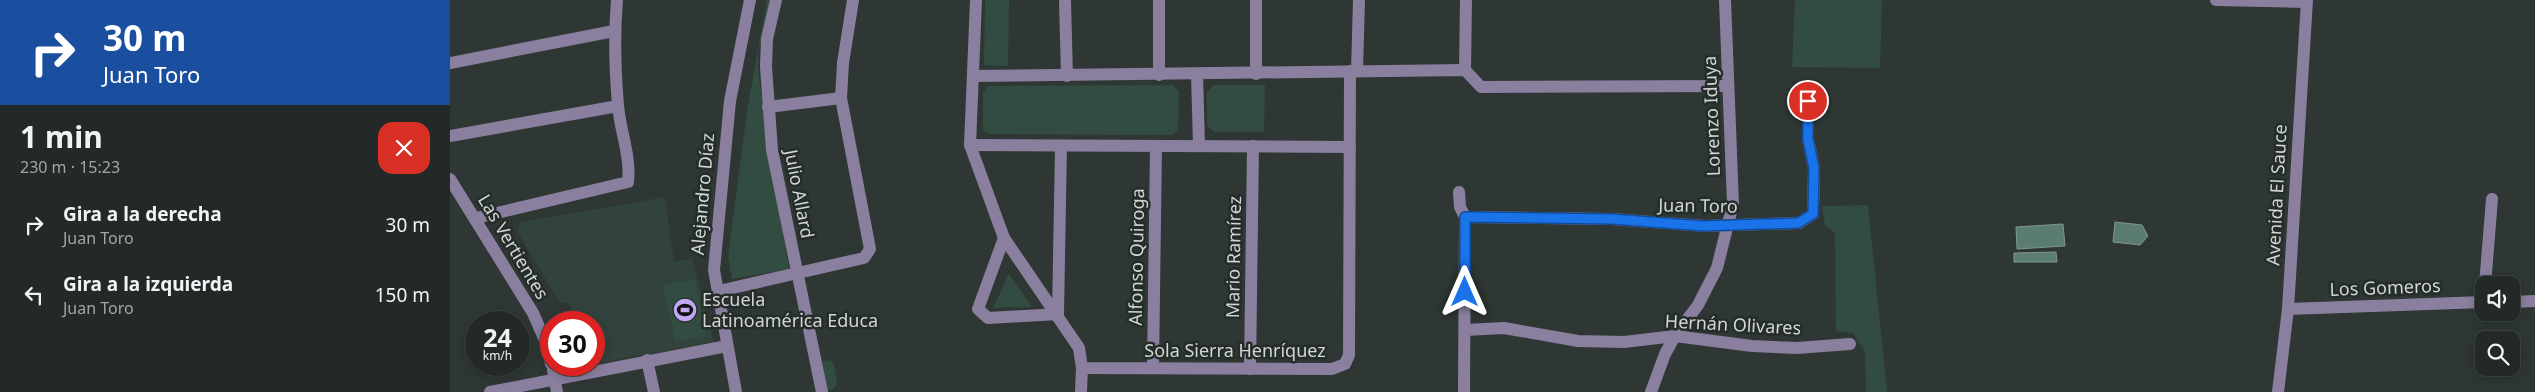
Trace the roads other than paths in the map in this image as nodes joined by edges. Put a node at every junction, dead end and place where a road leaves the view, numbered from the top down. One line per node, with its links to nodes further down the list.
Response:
1 (617, 0): 14 (street)
2 (750, 0): 44 (street, Alejandro Díaz)
3 (776, 0): 27 (street, Julio Allard)
4 (853, 0): 24 (street)
5 (976, 0): 21 (street)
6 (1065, 0): 22 (street)
7 (1159, 0): 20 (street)
8 (1256, 0): 19 (street)
9 (1359, 0): 17 (street, Sola Sierra Henríquez)
10 (1466, 0): 16 (street)
11 (1725, 0): 23 (street, Lorenzo Iduya)
12 (2216, 0): 13 (street)
13 (2306, 1): 48 (street, Avenida El Sauce)
14 (614, 31): 15 (street); 26 (street)
15 (450, 63)
16 (1465, 70): 17 (street); 23 (street)
17 (1354, 71): 19 (street); 34 (street, Sola Sierra Henríquez)
18 (1197, 74): 19 (street); 20 (street); 32 (street)
19 (1256, 74)
20 (1159, 75): 22 (street)
21 (974, 76): 22 (street); 29 (street)
22 (1067, 76)
23 (1728, 86): 40 (street, Lorenzo Iduya)
24 (841, 98): 27 (street); 42 (street)
25 (1808, 101): 40 (street, Juan Toro)
26 (618, 106): 28 (street); 39 (street)
27 (768, 107): 42 (street, Julio Allard)
28 (450, 136)
29 (970, 145): 30 (street); 41 (street)
30 (1060, 146): 31 (street); 49 (street)
31 (1156, 146): 32 (street); 57 (street, Alfonso Quiroga)
32 (1199, 146): 33 (street)
33 (1253, 146): 34 (street); 58 (street, Mario Ramírez)
34 (1350, 147): 58 (street, Sola Sierra Henríquez)
35 (450, 179): 39 (street, Las Vertientes)
36 (1459, 192): 38 (street)
37 (2492, 199): 43 (street)
38 (1465, 217): 40 (street, Juan Toro); 51 (street)
39 (476, 218): 50 (street, Las Vertientes)
40 (1728, 225): 52 (street, Lorenzo Iduya)
41 (1004, 238): 49 (street); 49 (street)
42 (798, 274): 44 (street); 64 (street, Julio Allard)
43 (2486, 276)
44 (718, 291): 54 (street, Alejandro Díaz)
45 (2535, 301): 47 (street)
46 (2475, 302): 48 (street, Los Gomeros)
47 (2520, 302)
48 (2288, 309): 68 (street, Avenida El Sauce)
49 (1058, 314): 56 (street)
50 (540, 329)
51 (1465, 330): 52 (street, Hernán Olivares); 66 (street)
52 (1675, 336): 53 (street, Hernán Olivares); 67 (street, Lorenzo Iduya)
53 (1850, 344)
54 (727, 346): 55 (street); 63 (street, Alejandro Díaz)
55 (647, 360): 59 (street); 62 (street)
56 (1082, 368): 57 (street, Sola Sierra Henríquez); 65 (street)
57 (1154, 368): 58 (street, Sola Sierra Henríquez)
58 (1250, 369)
59 (554, 378): 60 (street); 61 (street, Las Vertientes)
60 (490, 392)
61 (557, 392)
62 (654, 392)
63 (736, 392)
64 (822, 392)
65 (1081, 392)
66 (1464, 392)
67 (1651, 392)
68 (2278, 392)

